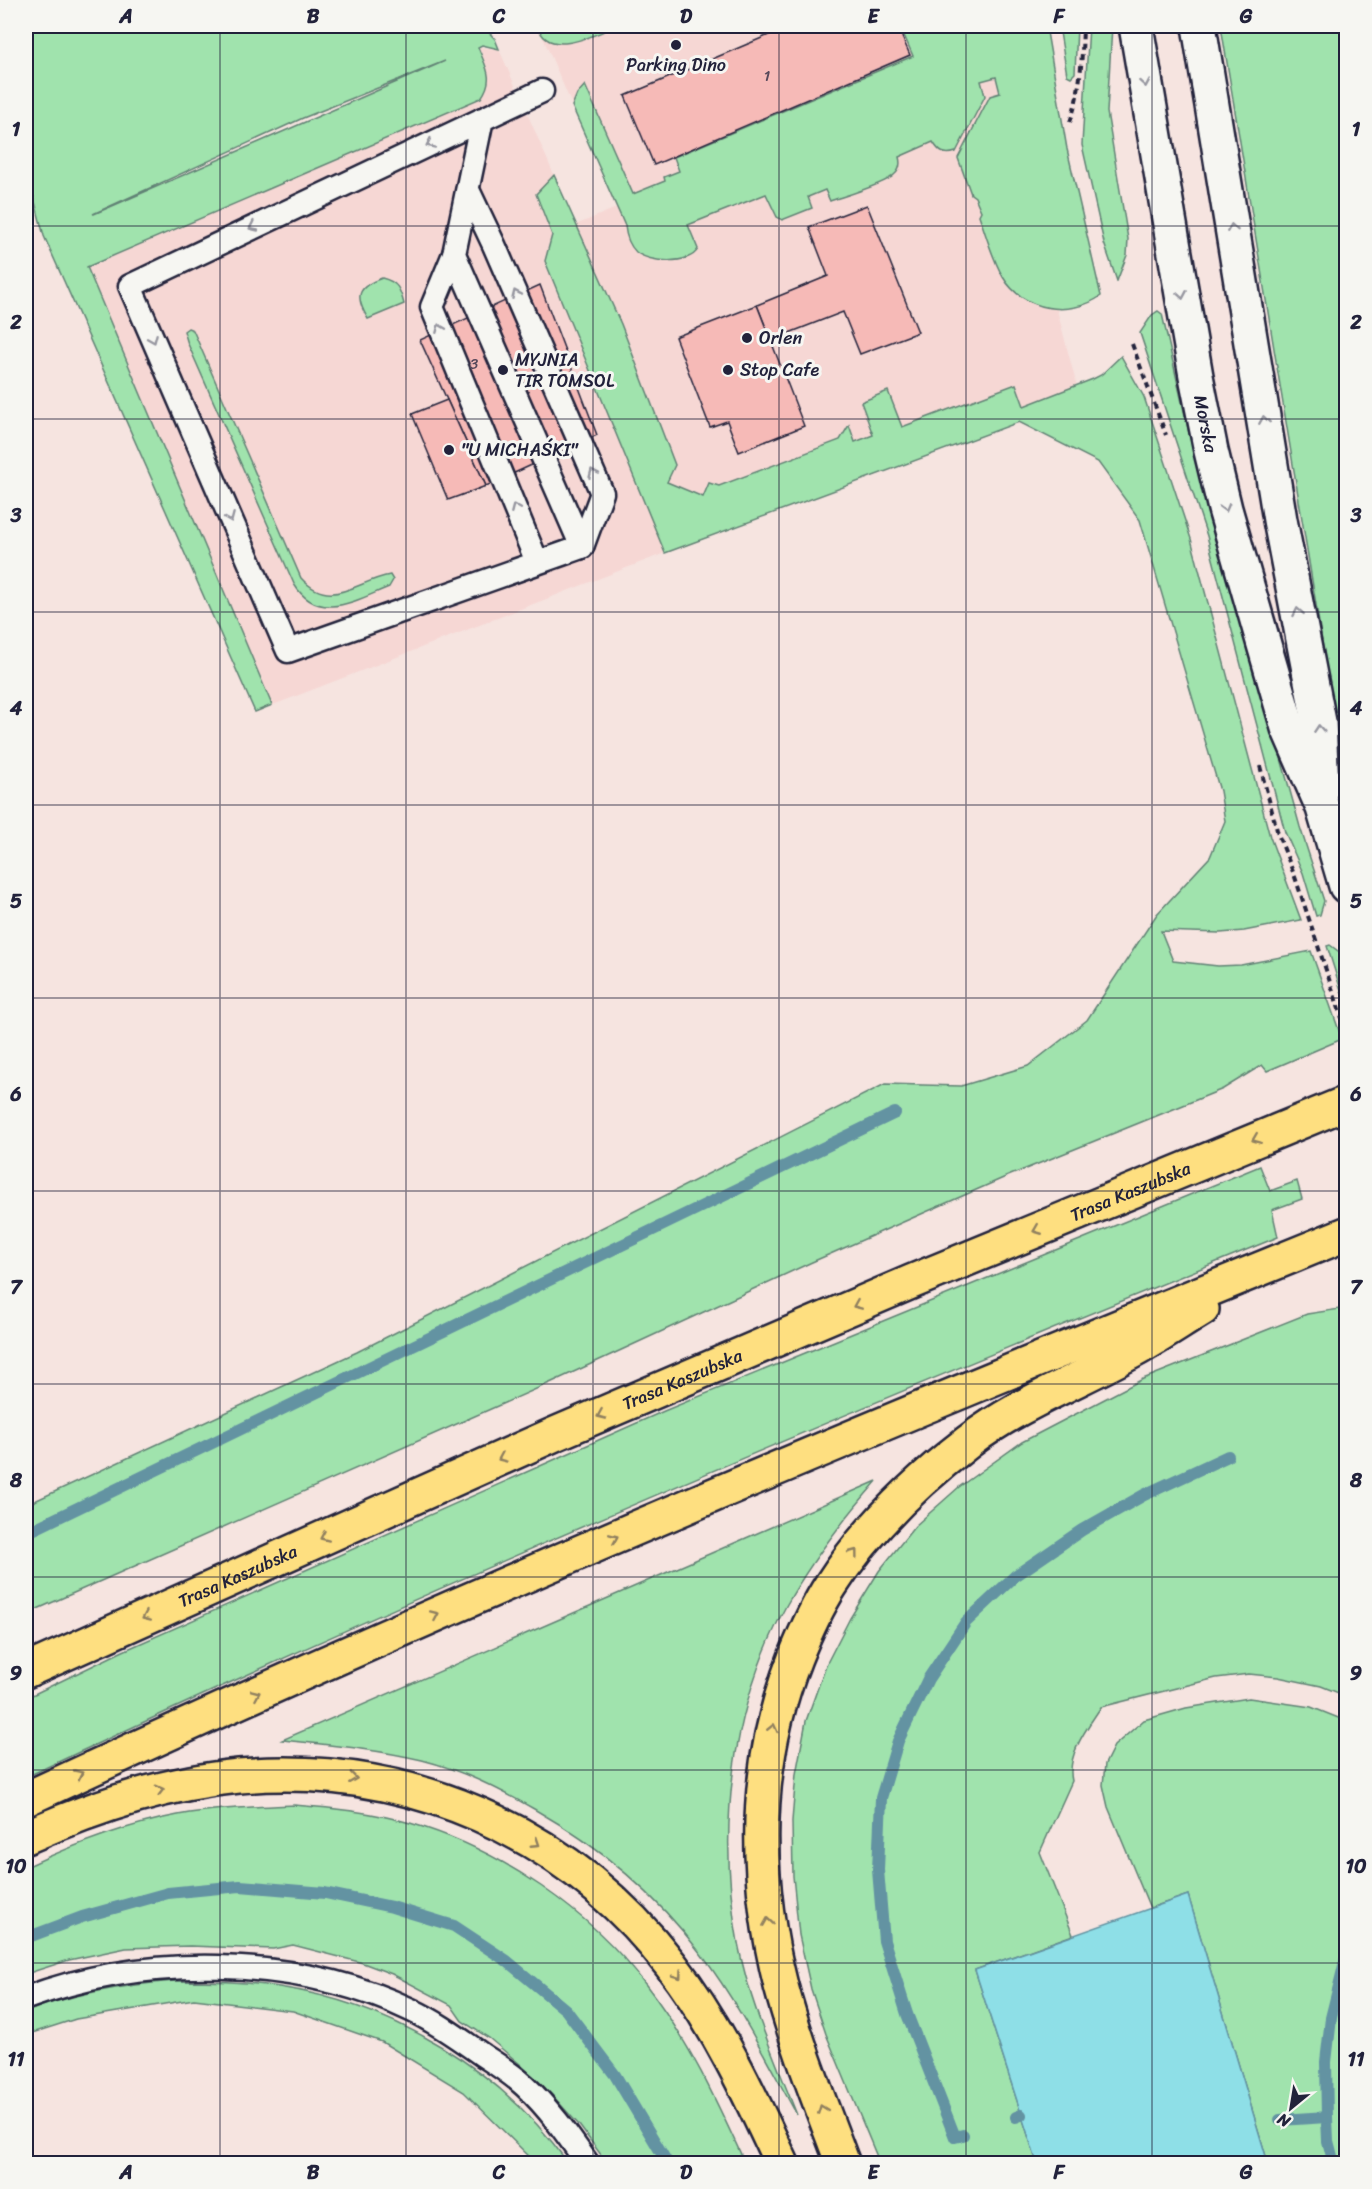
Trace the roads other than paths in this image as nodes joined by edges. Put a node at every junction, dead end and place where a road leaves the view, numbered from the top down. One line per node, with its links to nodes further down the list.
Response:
1 (1136, 26): 9 (main road, Morska, one-way to 9)
2 (1199, 26): 9 (main road, Morska, one-way to 2)
3 (542, 91): 4 (lane)
4 (482, 119): 5 (lane); 8 (lane, one-way to 8)
5 (468, 190): 6 (lane); 7 (lane, one-way to 5)
6 (454, 254): 7 (lane); 8 (lane, one-way to 6)
7 (582, 547): 8 (lane)
8 (537, 562)
9 (1323, 808): 10 (main road, Morska)
10 (1347, 886)
11 (1347, 1103): 14 (highway, Trasa Kaszubska, one-way to 14)
12 (1347, 1234): 13 (highway)
13 (1288, 1257): 15 (highway, one-way to 13); 20 (highway, one-way to 13)
14 (26, 1671)
15 (26, 1799)
16 (26, 1836): 19 (highway, one-way to 19)
17 (26, 1998): 18 (lane)
18 (588, 2163)
19 (782, 2163)
20 (843, 2163)

